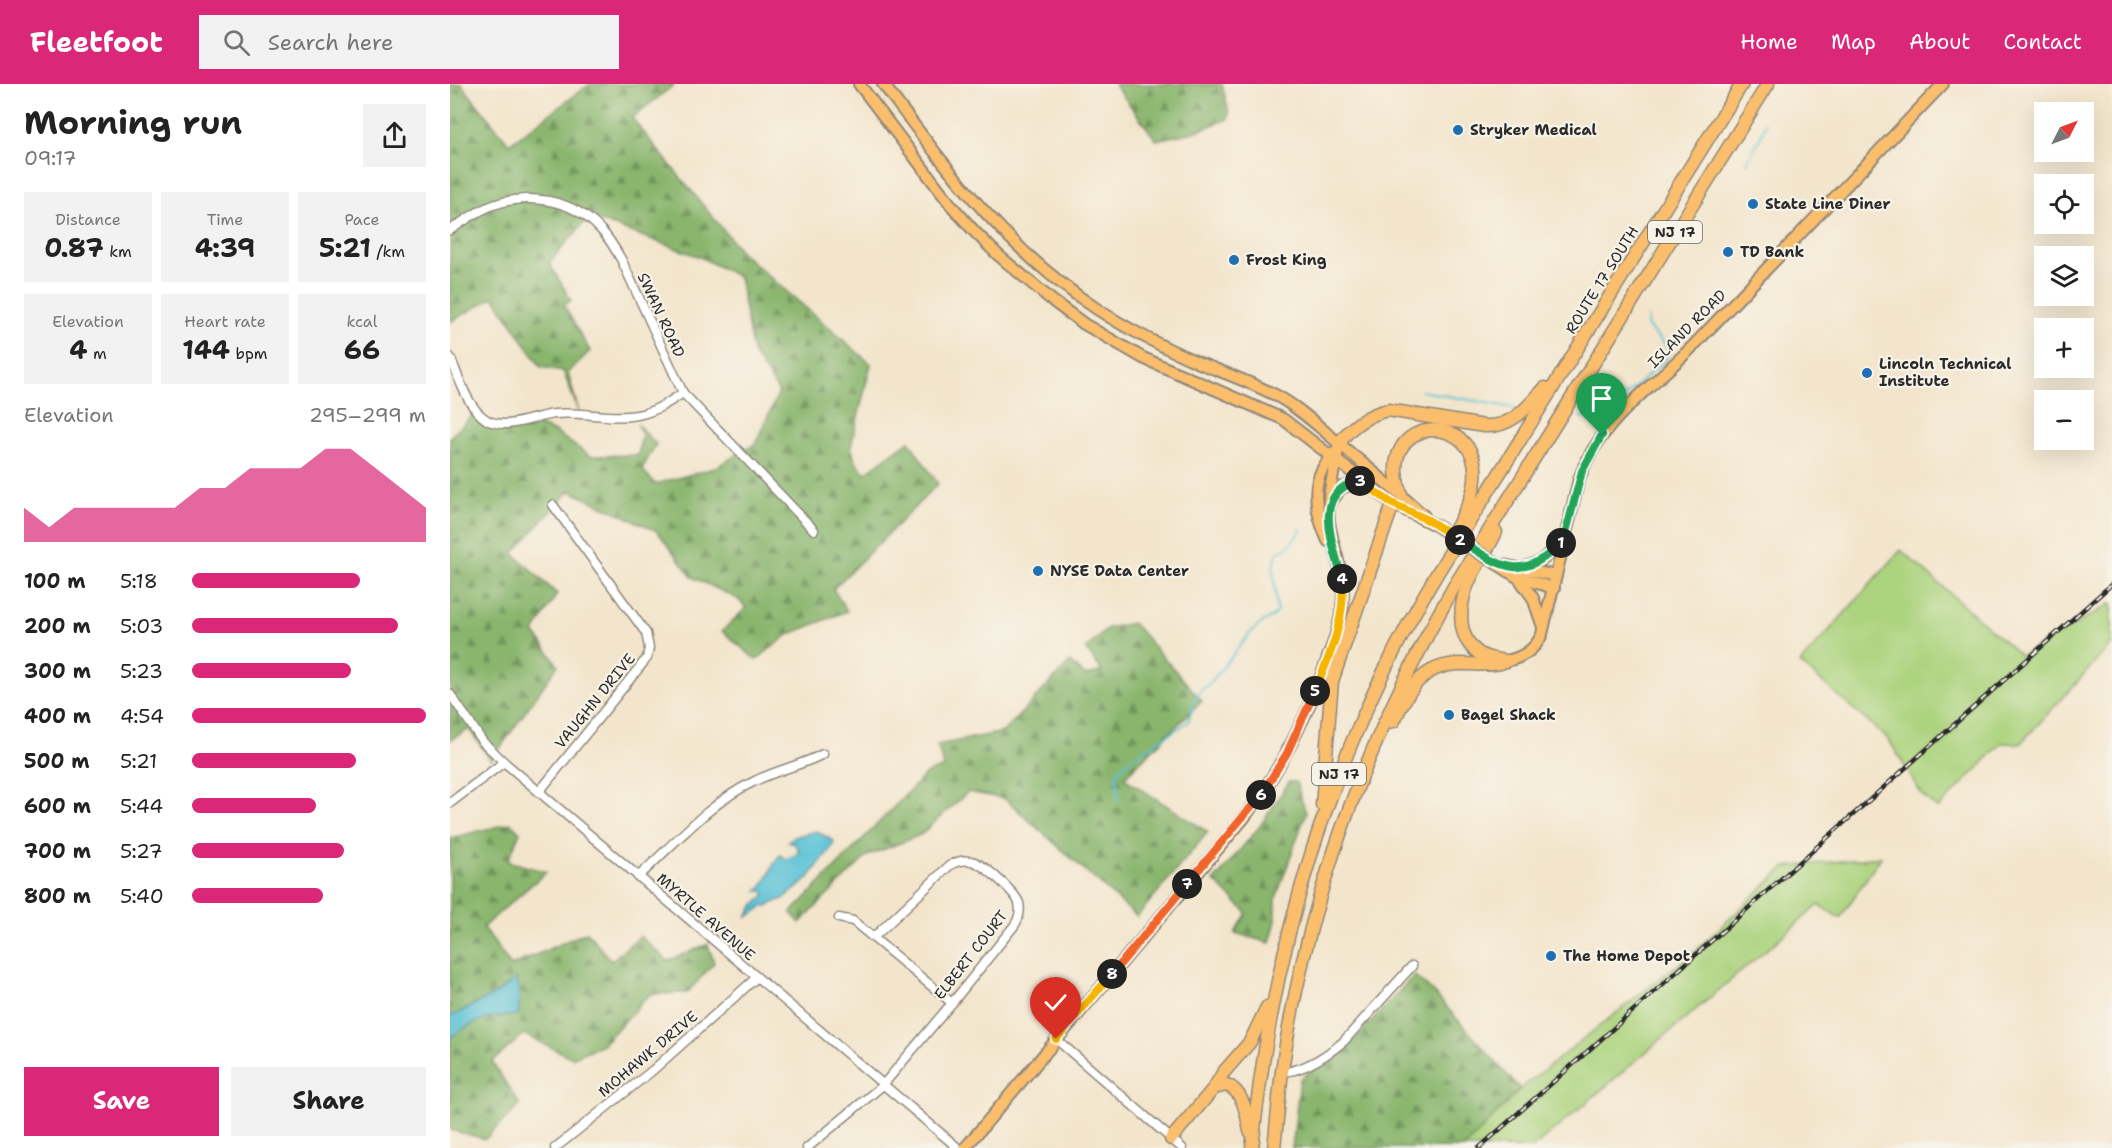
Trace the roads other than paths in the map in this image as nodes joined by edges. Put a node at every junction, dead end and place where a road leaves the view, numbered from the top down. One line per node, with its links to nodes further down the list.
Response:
1 (859, 84): 6 (main road)
2 (883, 84): 7 (main road)
3 (1742, 84): 12 (highway, ROUTE 17 SOUTH / NJ 17)
4 (1768, 84): 16 (highway, NJ 17)
5 (1943, 84): 22 (main road, ISLAND ROAD)
6 (884, 118): 7 (main road); 8 (main road)
7 (929, 145): 9 (main road)
8 (919, 163): 9 (main road); 15 (main road)
9 (966, 192): 14 (main road)
10 (450, 230): 13 (street, SWAN ROAD)
11 (450, 357): 13 (street)
12 (1563, 370): 14 (highway); 24 (highway, NJ 17)
13 (683, 393): 21 (street, SWAN ROAD)
14 (1340, 444): 15 (main road); 18 (main road)
15 (1334, 459): 17 (main road); 20 (main road); 23 (main road)
16 (1521, 478): 29 (highway); 31 (highway, NJ 17)
17 (1362, 481): 18 (main road); 20 (main road)
18 (1397, 499): 24 (highway); 25 (main road, bridge); 36 (highway)
19 (553, 505): 34 (street, VAUGHN DRIVE)
20 (1328, 506): 23 (main road)
21 (814, 530)
22 (1564, 540): 25 (main road); 26 (main road, ISLAND ROAD)
23 (1338, 562): 44 (main road)
24 (1438, 572): 36 (highway, NJ 17)
25 (1519, 573): 26 (main road); 27 (main road); 28 (main road)
26 (1556, 576): 27 (main road, ISLAND ROAD)
27 (1554, 588): 28 (main road, ISLAND ROAD)
28 (1544, 630): 29 (main road, ISLAND ROAD)
29 (1507, 661): 31 (highway)
30 (450, 694): 33 (street, MYRTLE AVENUE)
31 (1384, 723): 45 (highway, NJ 17)
32 (823, 754): 37 (street)
33 (504, 762): 34 (street, MYRTLE AVENUE); 35 (street)
34 (539, 792): 37 (street, MYRTLE AVENUE)
35 (450, 803)
36 (1320, 826): 42 (highway, NJ 17)
37 (638, 877): 41 (street, MYRTLE AVENUE)
38 (839, 918): 39 (street)
39 (874, 938): 43 (street); 43 (street, ELBERT COURT)
40 (1412, 966): 45 (street)
41 (756, 978): 46 (street, MYRTLE AVENUE); 49 (street, MOHAWK DRIVE)
42 (1275, 990): 47 (highway); 54 (highway, NJ 17)
43 (952, 1003): 46 (street, ELBERT COURT)
44 (1056, 1039): 48 (street); 52 (main road)
45 (1282, 1072): 55 (highway, NJ 17)
46 (882, 1085): 50 (street, ELBERT COURT); 51 (street, MYRTLE AVENUE)
47 (1214, 1088): 48 (highway); 54 (highway)
48 (1171, 1139): 53 (street)
49 (555, 1148)
50 (807, 1148)
51 (958, 1148)
52 (965, 1148)
53 (1182, 1148)
54 (1252, 1148)
55 (1274, 1148)

